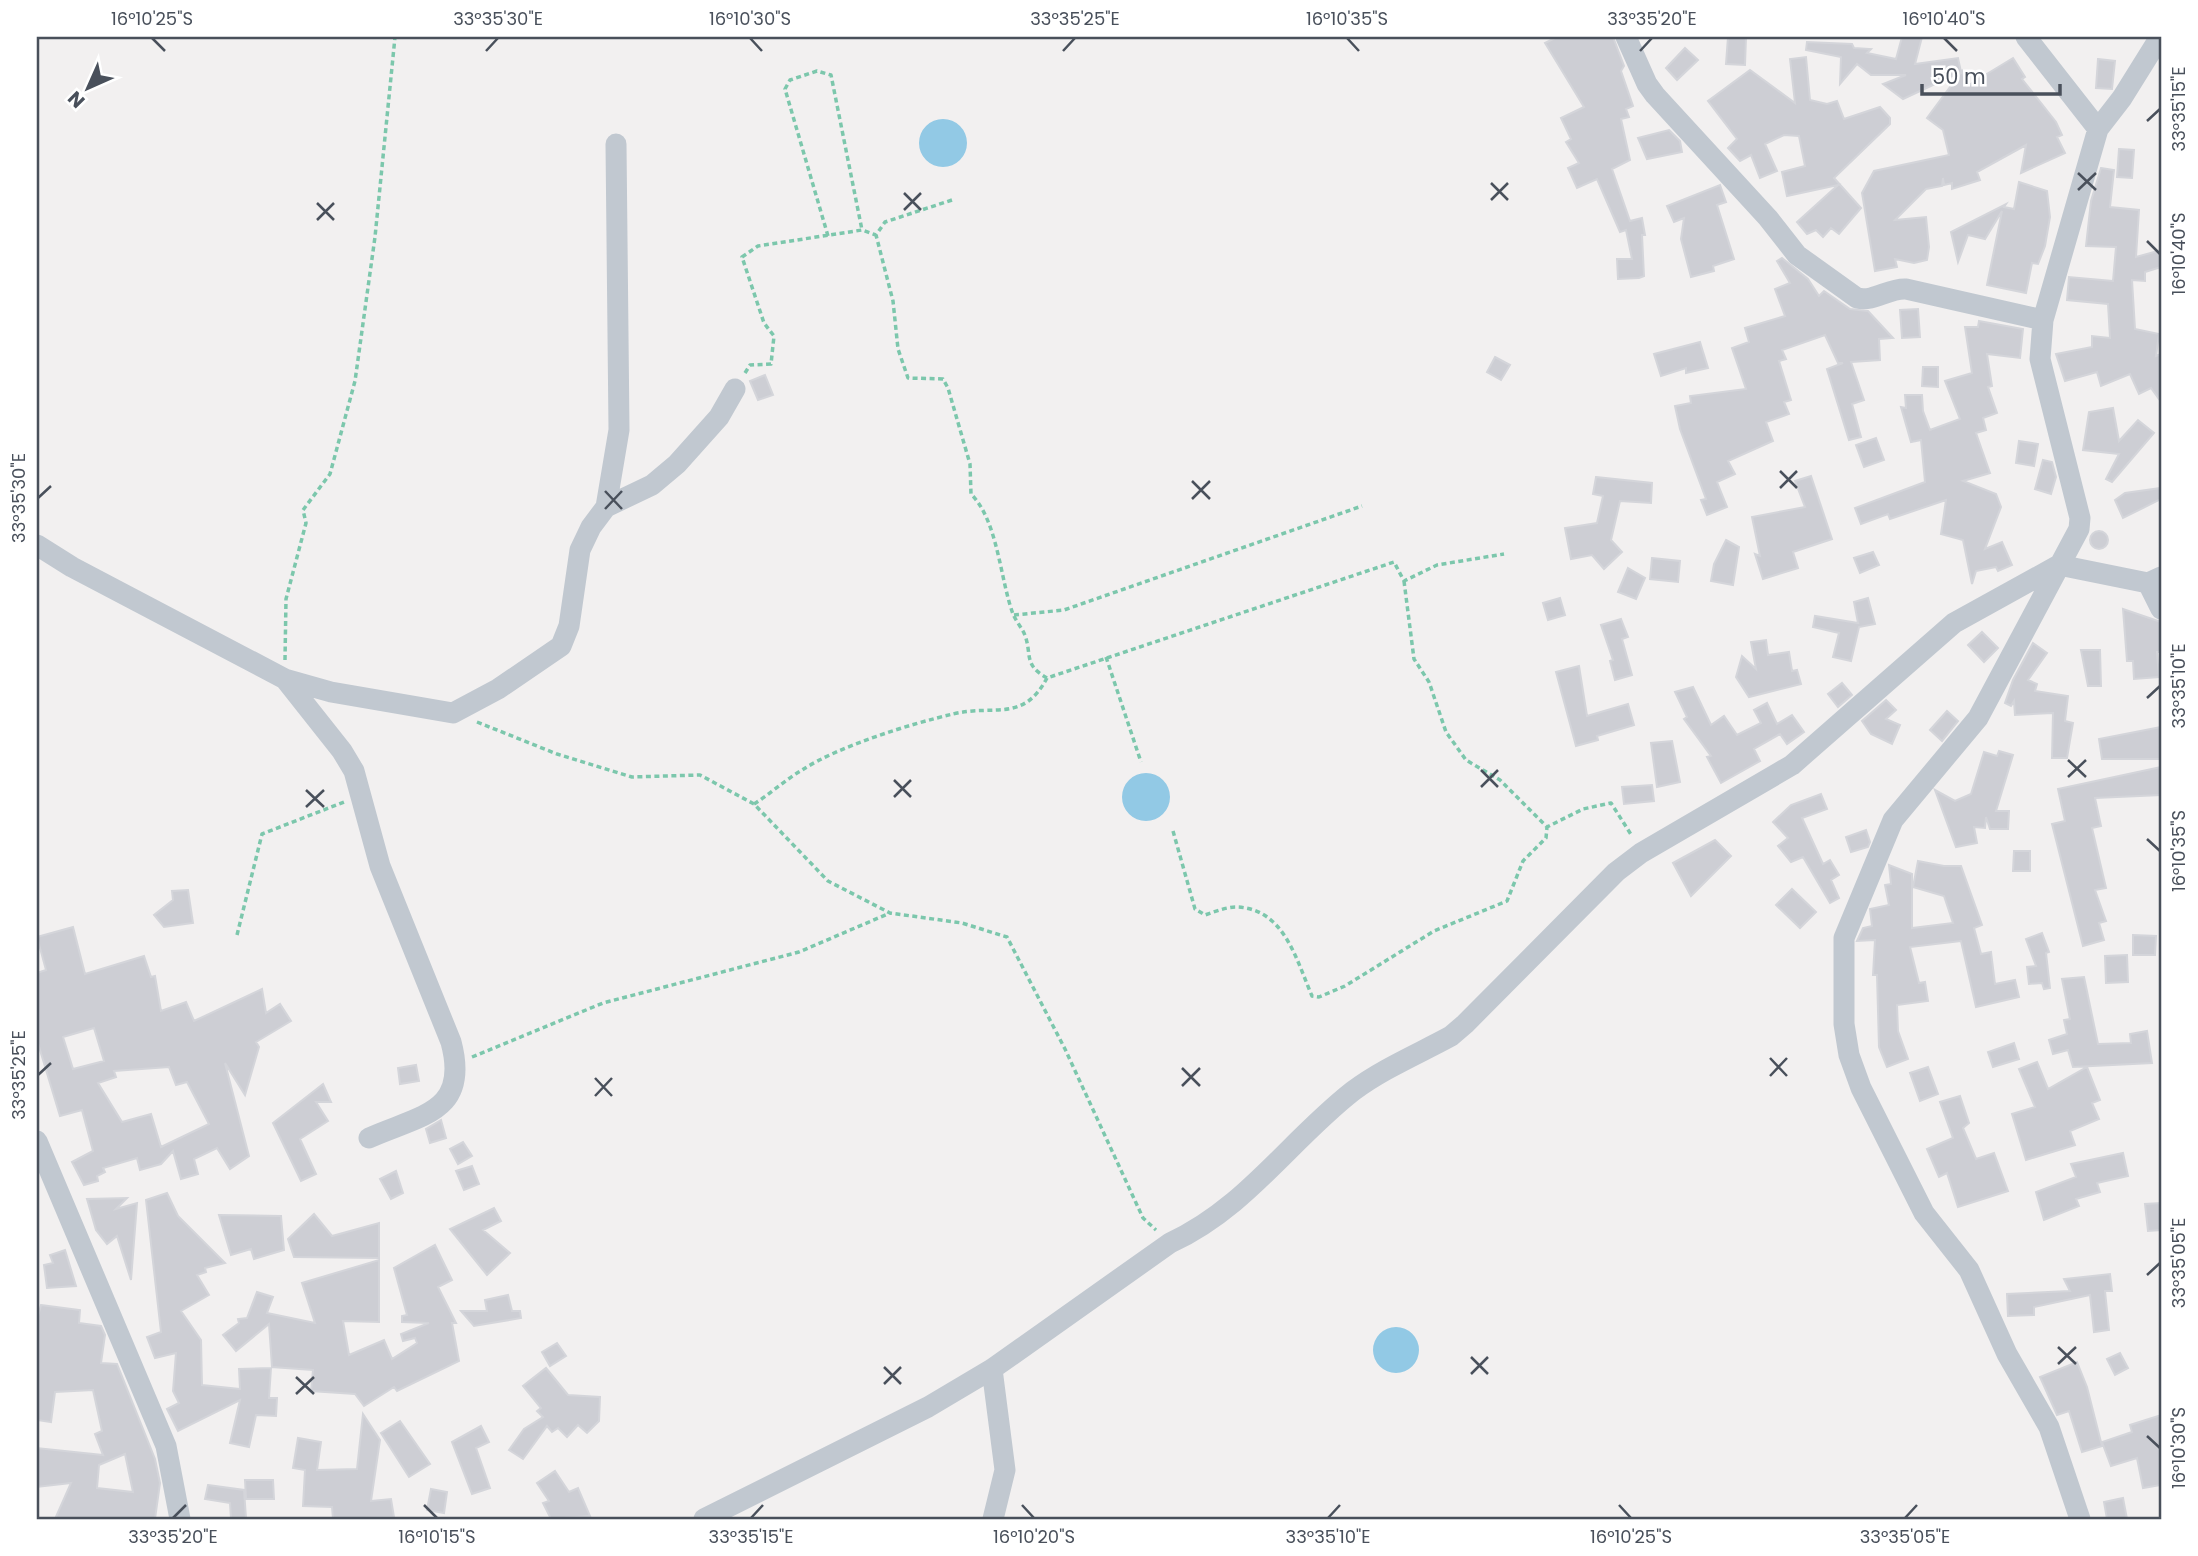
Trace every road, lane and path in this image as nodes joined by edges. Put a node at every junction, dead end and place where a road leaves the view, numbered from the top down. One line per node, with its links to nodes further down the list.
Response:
1 (395, 37): 24 (path)
2 (1626, 37): 11 (street)
3 (2026, 37): 5 (street)
4 (2160, 37): 5 (street)
5 (2098, 128): 11 (street)
6 (616, 144): 14 (street)
7 (952, 200): 9 (path)
8 (862, 230): 9 (path); 10 (path); 10 (path)
9 (876, 235): 21 (path)
10 (828, 236): 12 (path)
11 (2043, 320): 17 (street)
12 (735, 389): 14 (street)
13 (1362, 506): 21 (path)
14 (606, 507): 25 (street)
15 (37, 545): 24 (street)
16 (1504, 554): 19 (path)
17 (2059, 565): 18 (street); 31 (street); 42 (street)
18 (2155, 580): 20 (street)
19 (1405, 581): 22 (path); 29 (path)
20 (2161, 609)
21 (1014, 615): 23 (path)
22 (1107, 657): 23 (path); 26 (path)
23 (1047, 678): 28 (path)
24 (285, 679): 25 (street); 27 (street)
25 (453, 713): 28 (path)
26 (1141, 762)
27 (362, 794): 33 (path); 34 (street)
28 (754, 804): 32 (path)
29 (1546, 827): 30 (path); 31 (path)
30 (1173, 831)
31 (1641, 853): 37 (street)
32 (890, 914): 34 (path); 37 (path)
33 (237, 935)
34 (457, 1064): 35 (street)
35 (369, 1138)
36 (37, 1141): 39 (street)
37 (1170, 1243): 38 (street)
38 (992, 1369): 40 (street); 41 (street)
39 (180, 1519)
40 (704, 1519)
41 (993, 1519)
42 (2080, 1519)

